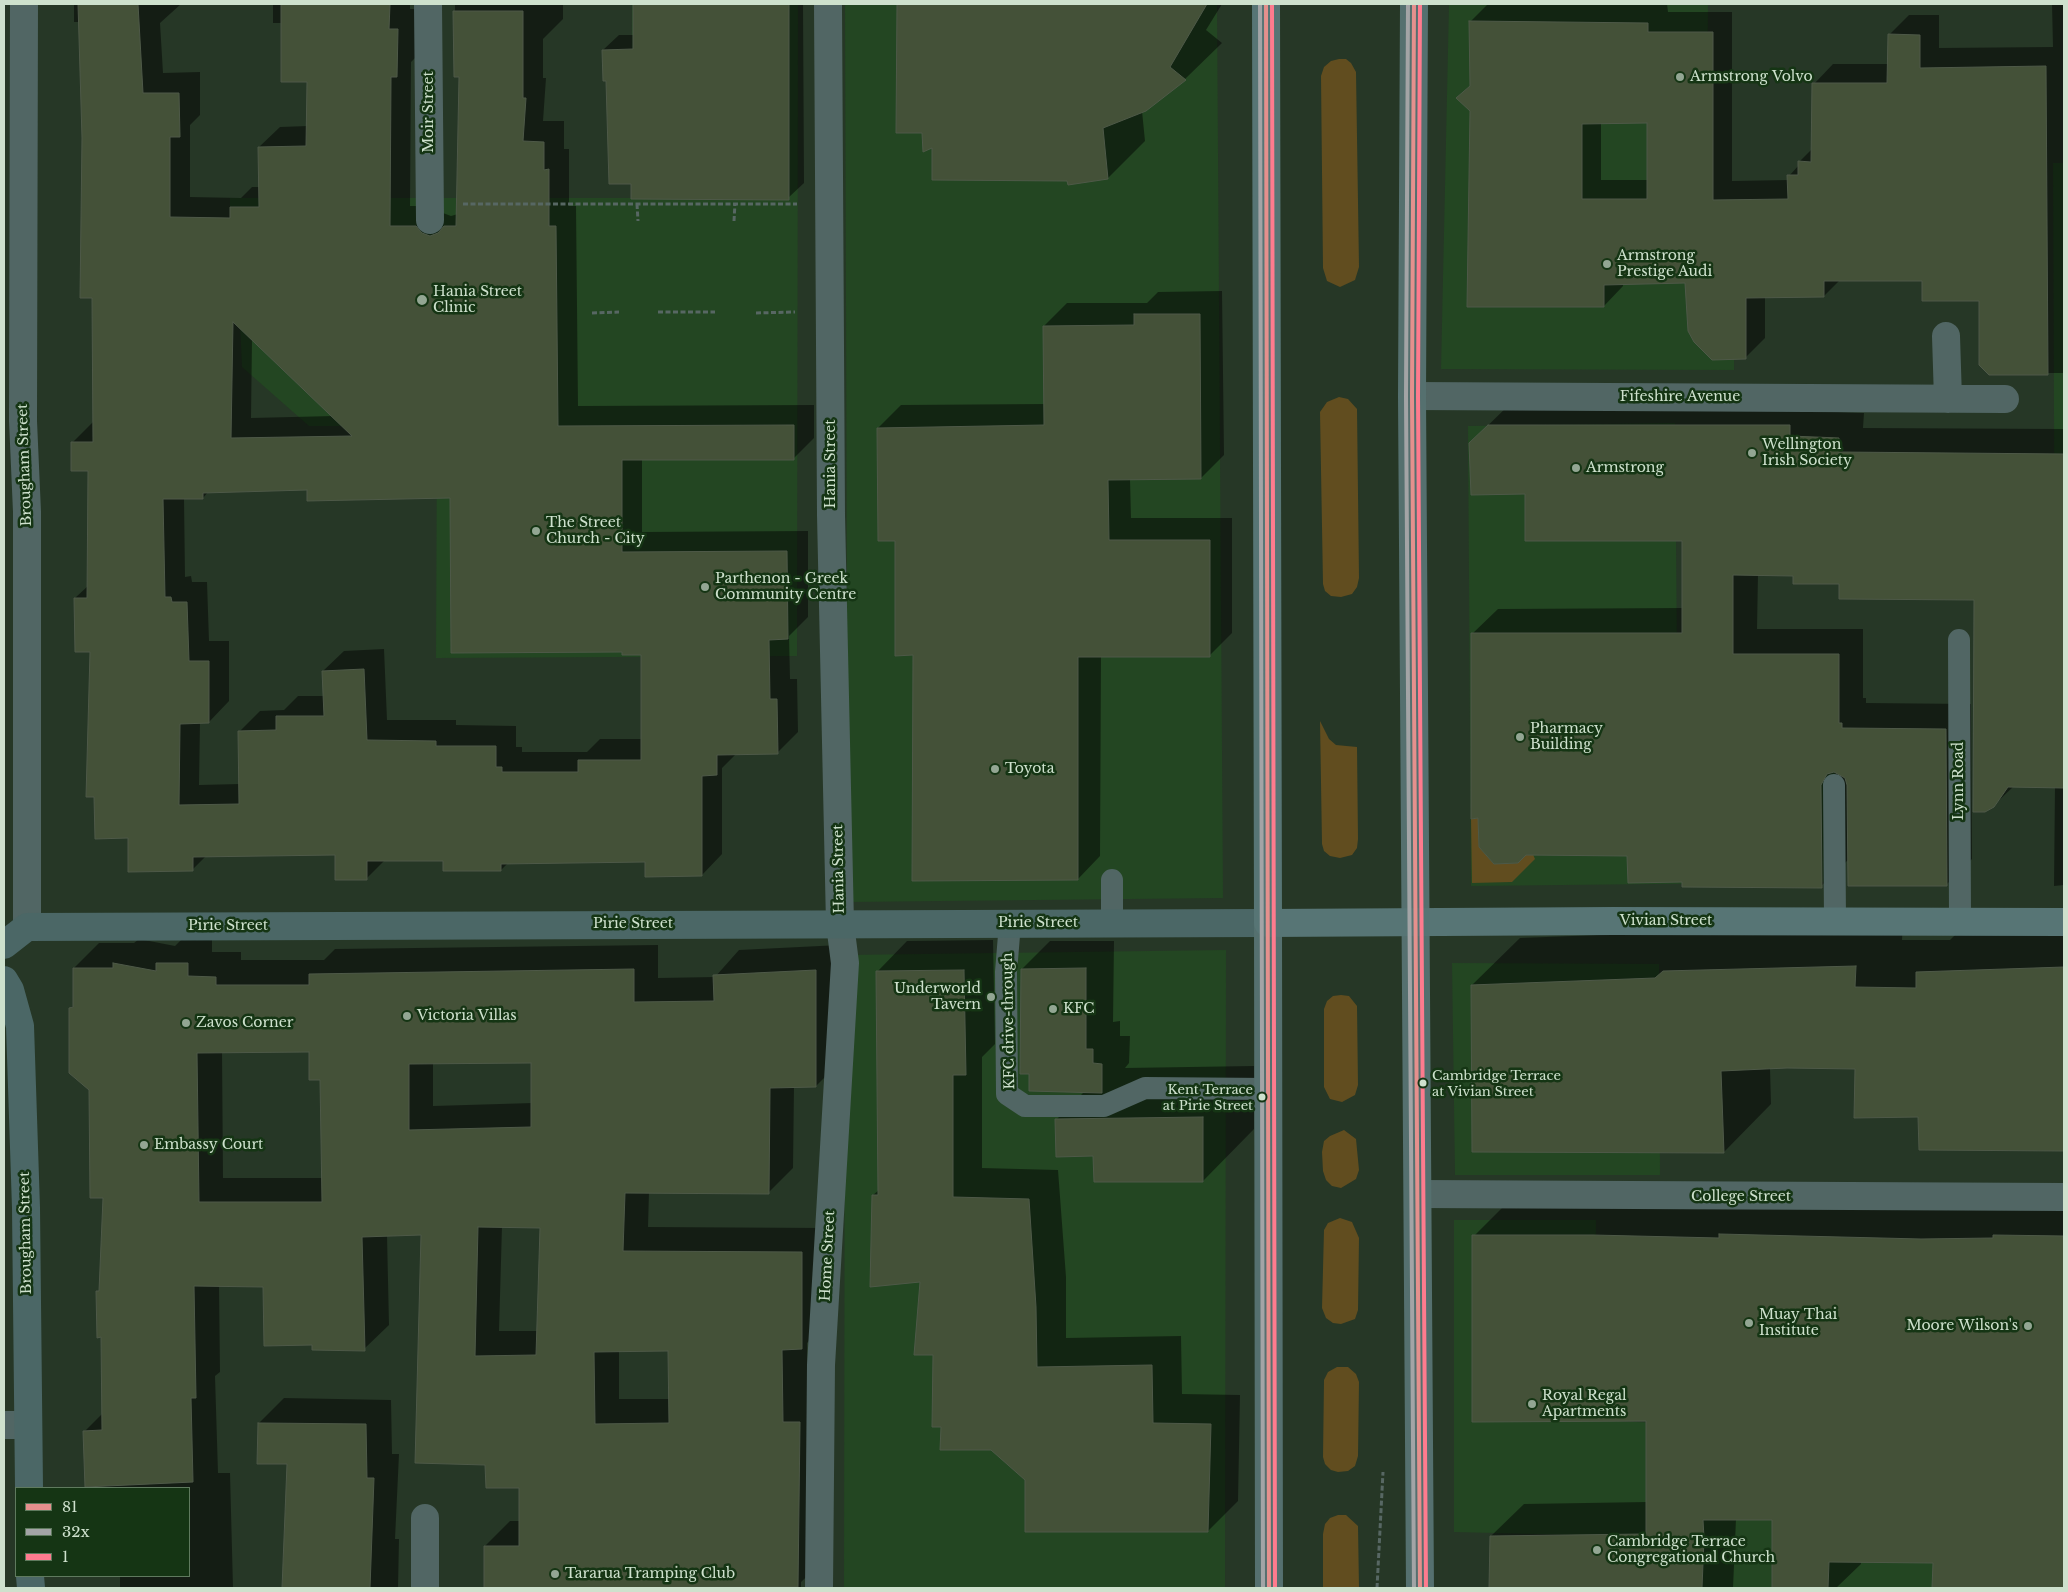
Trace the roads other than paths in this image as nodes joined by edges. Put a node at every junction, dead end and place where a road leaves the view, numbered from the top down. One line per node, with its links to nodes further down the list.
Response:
1 (24, 4): 6 (street, Brougham Street)
2 (428, 4): 7 (street, Moir Street)
3 (828, 4): 22 (street, Hania Street)
4 (1266, 4): 20 (highway)
5 (1414, 4): 9 (main road)
6 (14, 46): 23 (street, Brougham Street)
7 (430, 212)
8 (1946, 336): 10 (street)
9 (1412, 396): 10 (street, Fifeshire Avenue); 21 (main road)
10 (1948, 399): 11 (street, Fifeshire Avenue)
11 (2005, 399)
12 (1959, 640): 16 (lane, Lynn Road)
13 (1834, 785): 15 (lane)
14 (1112, 880): 19 (lane)
15 (1835, 921): 16 (highway, Vivian Street); 21 (highway, Vivian Street)
16 (1960, 922): 17 (highway, Vivian Street)
17 (2064, 922)
18 (1010, 923): 19 (street, Pirie Street); 22 (street, Pirie Street); 26 (lane, KFC drive-through)
19 (1112, 923): 20 (street, Pirie Street)
20 (1268, 923): 21 (highway, Vivian Street); 26 (main road)
21 (1416, 923): 27 (main road)
22 (840, 924): 23 (street, Pirie Street); 33 (street, Home Street)
23 (26, 927): 24 (street)
24 (4, 945)
25 (4, 980): 29 (street, Brougham Street)
26 (1268, 1089): 34 (main road)
27 (1418, 1194): 28 (street, College Street); 35 (main road)
28 (2064, 1197)
29 (16, 1425): 30 (street, Brougham Street)
30 (29, 1487)
31 (425, 1518): 32 (street)
32 (424, 1588)
33 (819, 1588)
34 (1269, 1588)
35 (1420, 1588)

